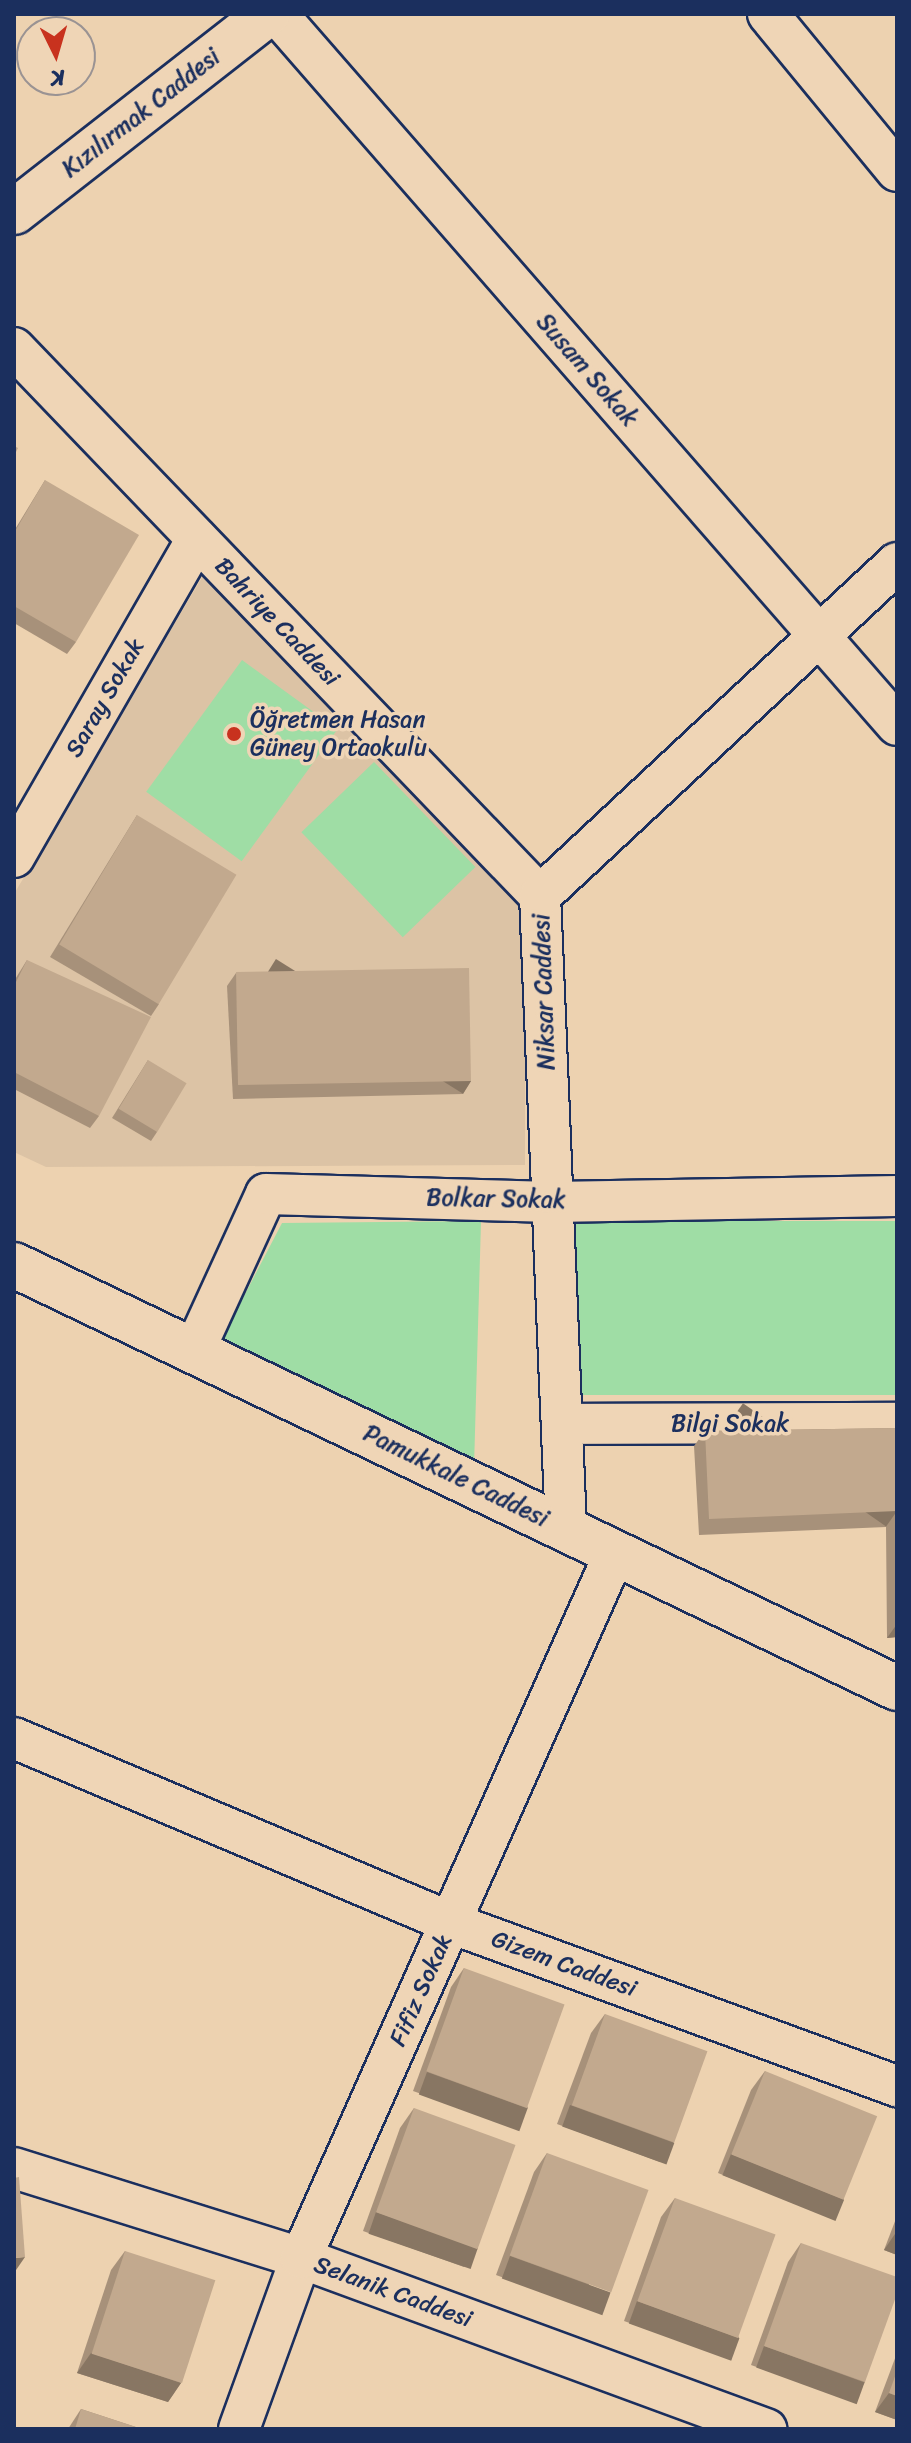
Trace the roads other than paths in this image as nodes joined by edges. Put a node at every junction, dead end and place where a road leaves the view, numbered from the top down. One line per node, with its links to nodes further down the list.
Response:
1 (267, 14): 5 (street, Kızılırmak Caddesi)
2 (277, 14): 9 (street, Susam Sokak)
3 (768, 14): 4 (street)
4 (897, 171)
5 (14, 212)
6 (14, 348): 7 (street, Bahriye Caddesi)
7 (197, 539): 11 (street, Saray Sokak); 12 (street, Bahriye Caddesi)
8 (897, 563): 9 (street, Niksar Caddesi)
9 (817, 635): 10 (street, Susam Sokak); 12 (street, Niksar Caddesi)
10 (897, 725)
11 (14, 857)
12 (540, 896): 14 (street, Niksar Caddesi)
13 (897, 1196): 14 (street, Bolkar Sokak)
14 (552, 1202): 16 (street, Bolkar Sokak); 18 (street, Niksar Caddesi)
15 (14, 1265): 16 (street, Pamukkale Caddesi)
16 (195, 1349): 19 (street, Pamukkale Caddesi)
17 (897, 1423): 18 (street, Bilgi Sokak)
18 (562, 1424): 19 (street, Niksar Caddesi)
19 (566, 1529): 20 (street, Pamukkale Caddesi)
20 (614, 1555): 21 (street, Pamukkale Caddesi); 23 (street, Fifiz Sokak)
21 (897, 1688)
22 (14, 1738): 23 (street, Gizem Caddesi)
23 (451, 1923): 24 (street, Gizem Caddesi); 26 (street, Fifiz Sokak)
24 (897, 2086)
25 (14, 2168): 26 (street, Selanik Caddesi)
26 (301, 2258): 27 (street, Fifiz Sokak); 28 (street, Selanik Caddesi)
27 (239, 2429)
28 (767, 2429)

